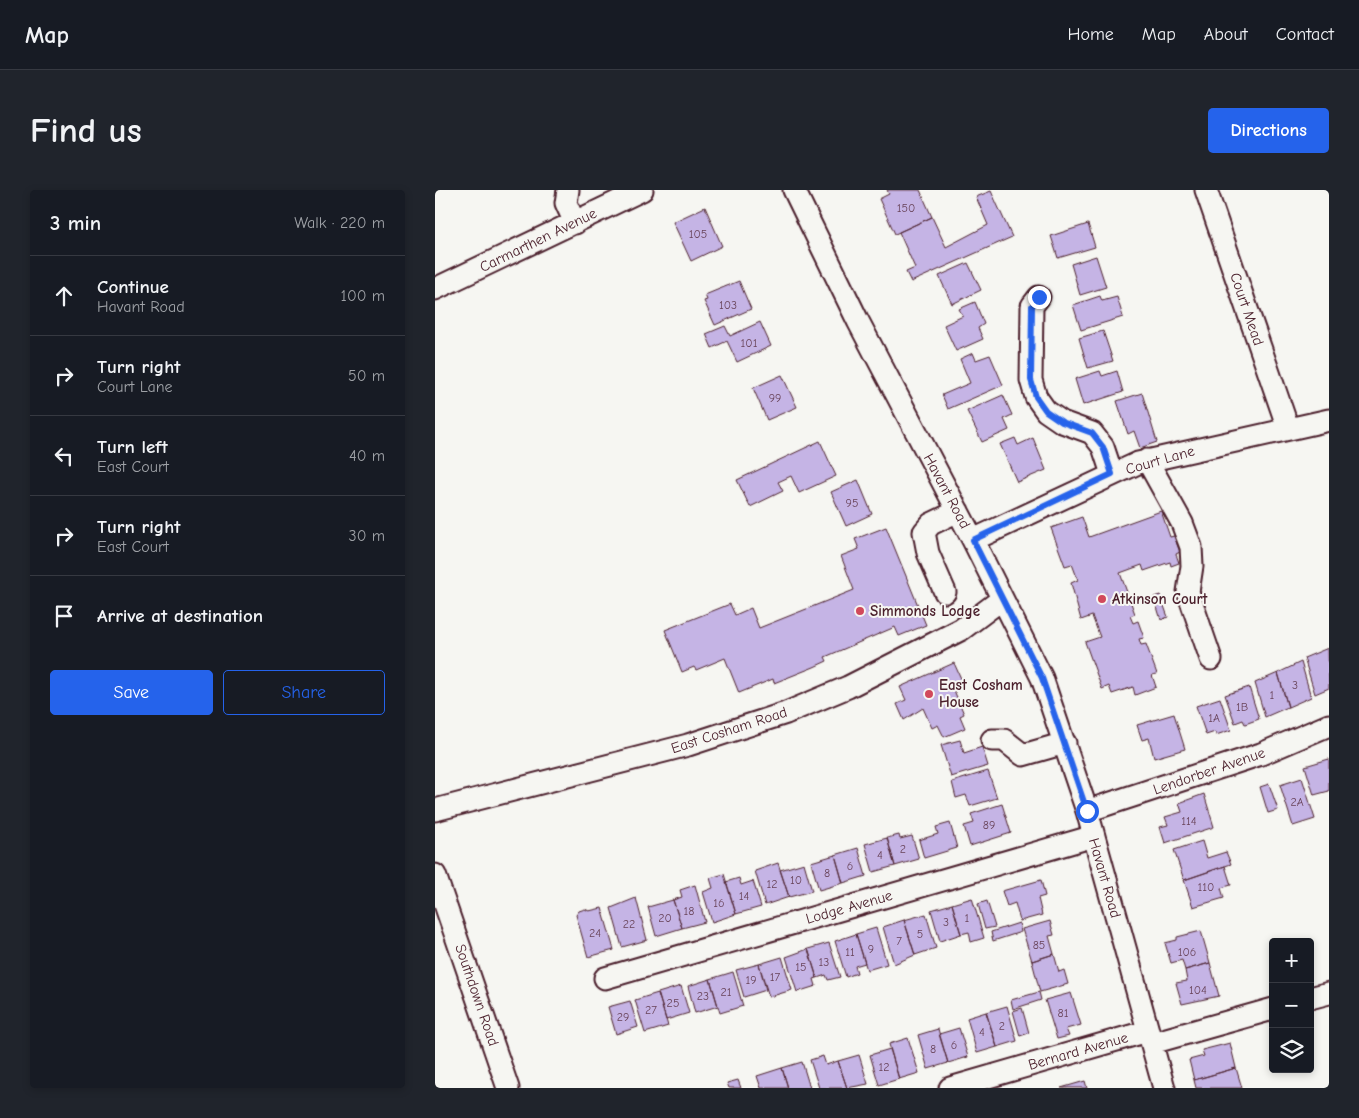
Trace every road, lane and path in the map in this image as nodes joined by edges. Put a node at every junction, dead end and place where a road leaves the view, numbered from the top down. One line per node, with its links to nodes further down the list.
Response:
1 (567, 190): 5 (street)
2 (642, 190): 5 (street, Carmarthen Avenue)
3 (794, 190): 12 (street, Havant Road)
4 (1206, 190): 9 (street, Court Mead)
5 (575, 222): 6 (street, Carmarthen Avenue)
6 (435, 289)
7 (1039, 297): 11 (street)
8 (1329, 420): 9 (street, Court Lane)
9 (1288, 428): 10 (street, Court Lane)
10 (1147, 460): 11 (street, Court Lane); 16 (street)
11 (1112, 474): 13 (street, Court Lane)
12 (958, 511): 13 (street, Havant Road); 14 (street)
13 (973, 540): 15 (street, Havant Road)
14 (945, 592)
15 (1002, 599): 19 (street, Havant Road); 20 (street, East Cosham Road)
16 (1211, 659)
17 (1329, 725): 21 (street, Lendorber Avenue)
18 (992, 740): 19 (street)
19 (1065, 743): 21 (street, Havant Road)
20 (435, 810)
21 (1087, 811): 22 (street, Havant Road)
22 (1093, 836): 24 (street, Lodge Avenue); 28 (street, Havant Road)
23 (435, 874): 29 (street, Southdown Road)
24 (605, 978)
25 (1329, 993): 26 (street)
26 (1314, 997)
27 (1269, 1010): 28 (street, Bernard Avenue)
28 (1150, 1037): 30 (street, Bernard Avenue); 31 (street, Havant Road)
29 (508, 1088)
30 (950, 1088)
31 (1164, 1088)

